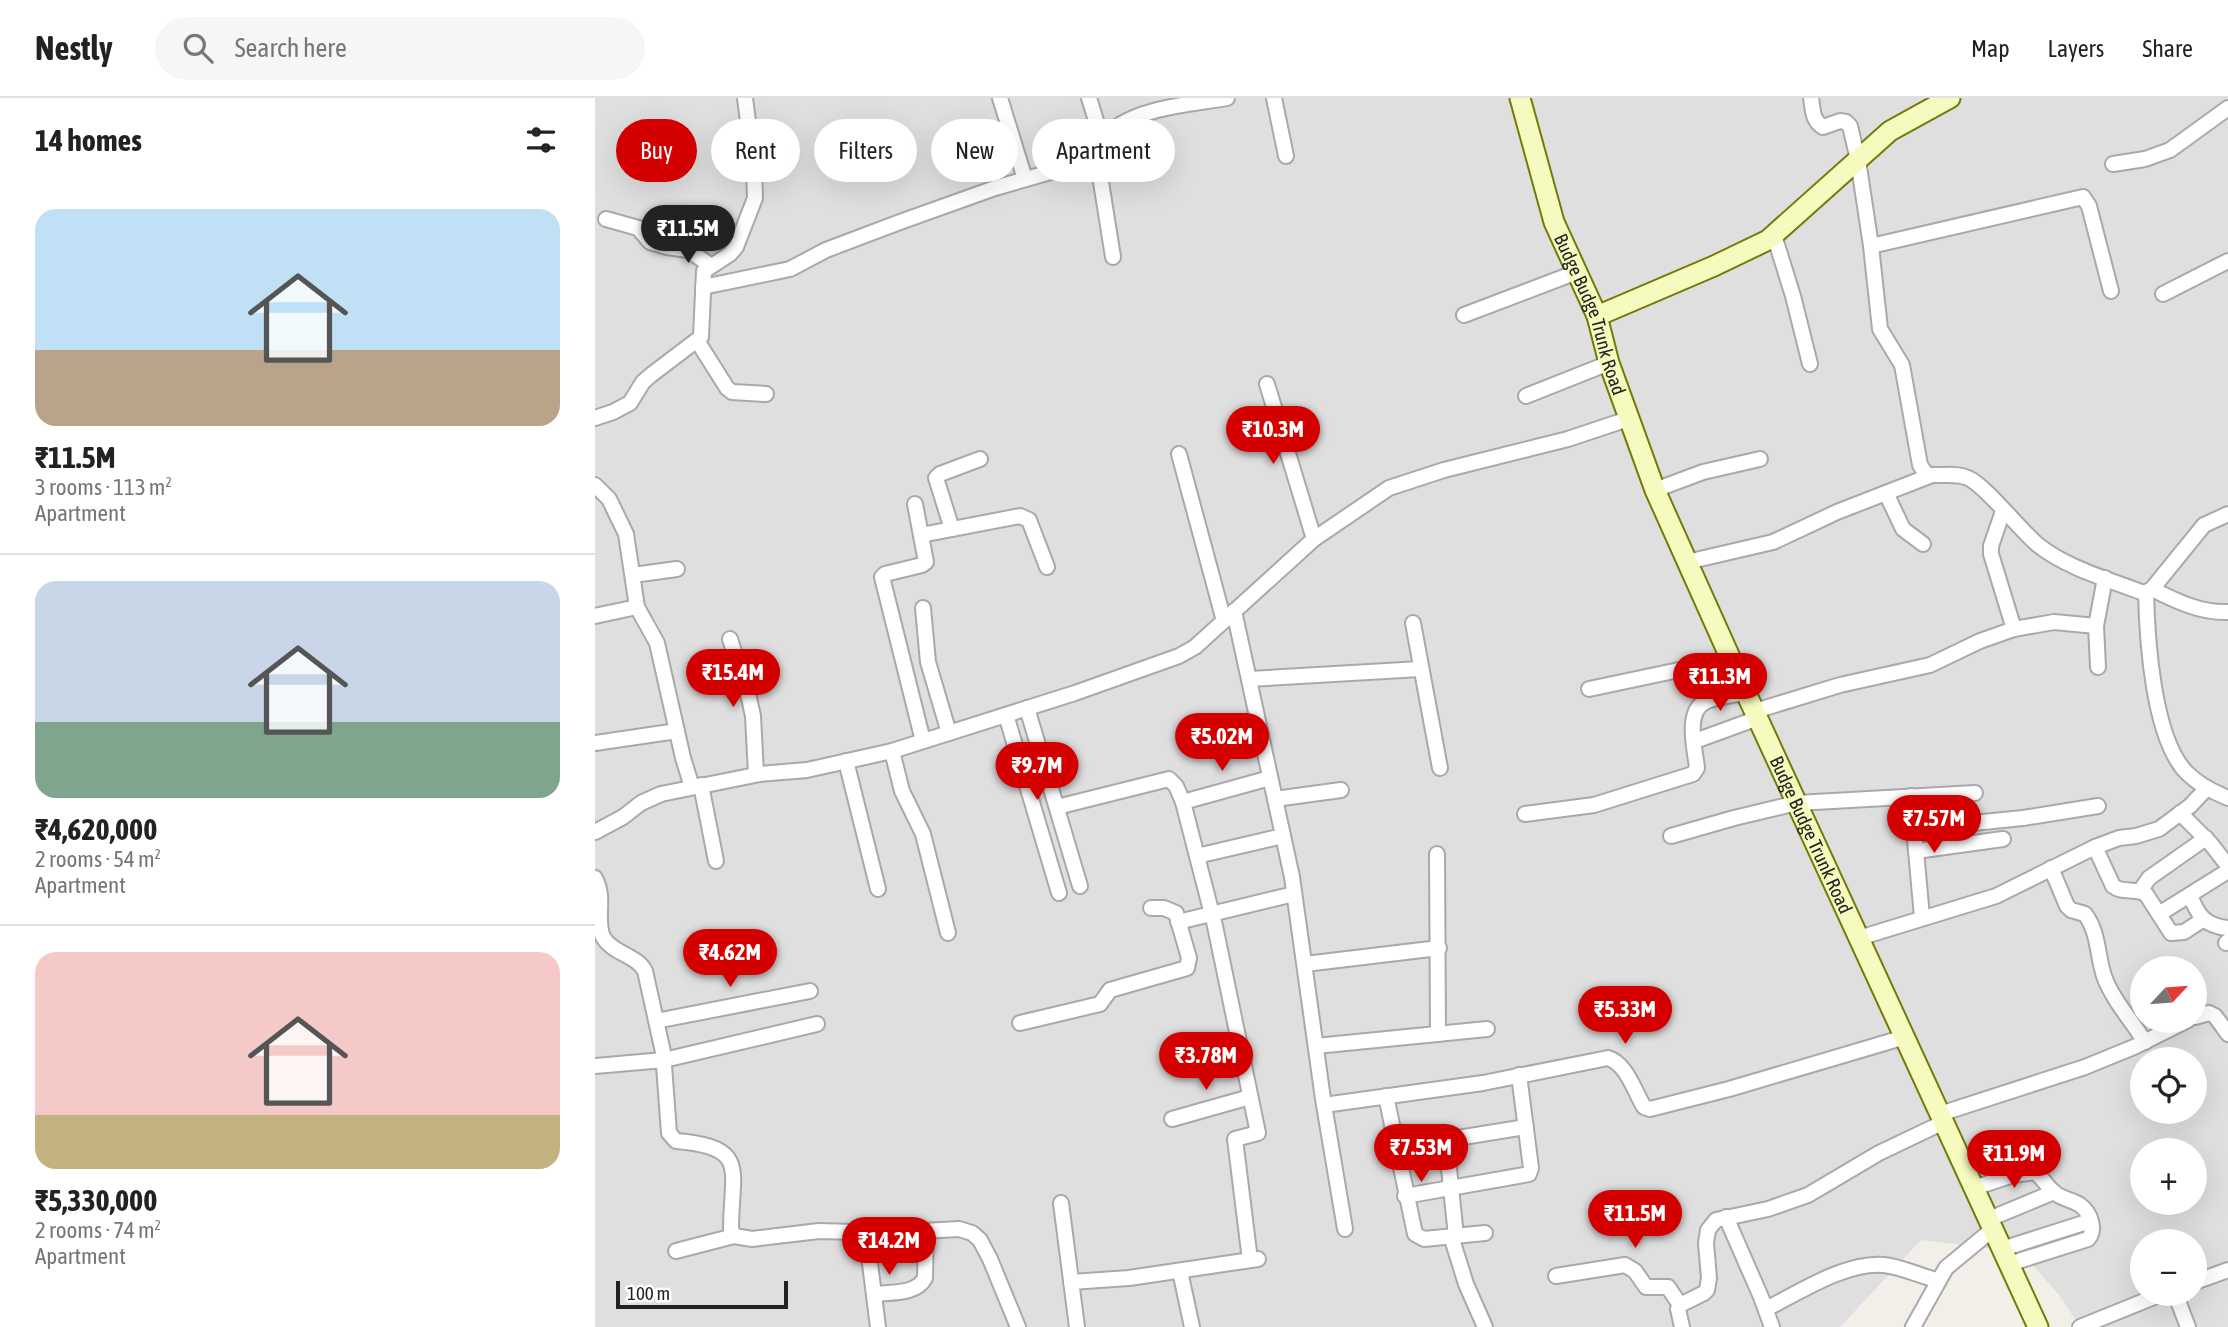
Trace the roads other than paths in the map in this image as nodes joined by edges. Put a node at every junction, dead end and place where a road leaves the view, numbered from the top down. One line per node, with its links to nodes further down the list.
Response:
1 (745, 98): 23 (street)
2 (1000, 98): 16 (street)
3 (1089, 98): 10 (street)
4 (1227, 98): 11 (street)
5 (1274, 98): 12 (street)
6 (1520, 98): 24 (main road, Budge Budge Trunk Road)
7 (1811, 98): 13 (street)
8 (1950, 98): 13 (main road)
9 (2228, 108): 14 (street)
10 (1093, 119)
11 (1133, 119)
12 (1286, 156)
13 (1858, 160): 19 (main road); 20 (street)
14 (2113, 164)
15 (1032, 176): 16 (street)
16 (1025, 179): 25 (street)
17 (1104, 182): 21 (street)
18 (606, 219): 23 (street)
19 (1773, 234): 29 (main road); 32 (street)
20 (1871, 246): 26 (street); 41 (street)
21 (1113, 257)
22 (2228, 261): 27 (street)
23 (710, 265): 25 (street)
24 (1577, 272): 28 (street); 29 (main road, Budge Budge Trunk Road)
25 (703, 287): 30 (street)
26 (2111, 291)
27 (2163, 295)
28 (1464, 315)
29 (1597, 316): 31 (main road, Budge Budge Trunk Road)
30 (698, 342): 34 (street); 36 (street)
31 (1609, 363): 35 (street); 37 (main road, Budge Budge Trunk Road)
32 (1810, 364)
33 (1267, 384): 50 (street)
34 (766, 394)
35 (1526, 396)
36 (595, 418)
37 (1631, 418): 43 (main road, Budge Budge Trunk Road); 50 (street)
38 (1179, 454): 62 (street)
39 (1760, 459): 43 (street)
40 (980, 460): 48 (street)
41 (1932, 475): 44 (street); 46 (street)
42 (595, 485): 55 (street)
43 (1655, 490): 52 (main road, Budge Budge Trunk Road)
44 (1886, 493): 51 (street); 52 (street)
45 (915, 504): 49 (street)
46 (2003, 510): 56 (street); 65 (street)
47 (2228, 514): 57 (street)
48 (952, 529): 49 (street); 53 (street)
49 (921, 535): 78 (street)
50 (1314, 539): 62 (street)
51 (1923, 544)
52 (1687, 562): 67 (main road, Budge Budge Trunk Road)
53 (1047, 567)
54 (677, 569): 55 (street)
55 (633, 575): 58 (street)
56 (2105, 578): 57 (street); 64 (street)
57 (2149, 591): 60 (street); 87 (street)
58 (637, 607): 61 (street); 76 (street)
59 (923, 608): 77 (street)
60 (2228, 612)
61 (595, 616)
62 (1229, 616): 70 (street); 73 (street)
63 (1413, 623): 69 (street)
64 (2096, 626): 65 (street); 68 (street)
65 (2014, 629): 75 (street)
66 (730, 639): 84 (street)
67 (1731, 659): 71 (street); 72 (main road, Budge Budge Trunk Road)
68 (2098, 667)
69 (1420, 669): 70 (street); 83 (street)
70 (1249, 679): 85 (street)
71 (1589, 689)
72 (1746, 693): 75 (main road, Budge Budge Trunk Road); 79 (street)
73 (1027, 708): 74 (street); 96 (street)
74 (1006, 715): 77 (street); 116 (street)
75 (1756, 715): 79 (street); 94 (main road, Budge Budge Trunk Road)
76 (677, 731): 80 (street); 86 (street)
77 (949, 733): 78 (street)
78 (923, 741): 81 (street)
79 (1695, 741): 98 (street)
80 (595, 743)
81 (892, 751): 82 (street); 126 (street)
82 (846, 761): 84 (street); 114 (street)
83 (1440, 768)
84 (756, 774): 86 (street)
85 (1270, 778): 92 (street); 93 (street)
86 (697, 786): 100 (street); 109 (street)
87 (2207, 788): 91 (street); 97 (street)
88 (1341, 790): 92 (street)
89 (1975, 793): 90 (street)
90 (1911, 796): 94 (street); 99 (street)
91 (2228, 798)
92 (1275, 799): 101 (street)
93 (1183, 802): 96 (street); 108 (street)
94 (1797, 803): 102 (street); 127 (main road, Budge Budge Trunk Road)
95 (2098, 806): 99 (street)
96 (1056, 807): 113 (street)
97 (2180, 813): 103 (street); 105 (street)
98 (1525, 814)
99 (1914, 829): 106 (street)
100 (595, 832)
101 (1283, 836): 108 (street); 117 (street)
102 (1671, 836)
103 (2206, 838): 111 (street); 115 (street)
104 (2003, 839): 106 (street)
105 (2095, 847): 110 (street); 115 (street)
106 (1916, 851): 122 (street)
107 (1437, 853): 129 (street)
108 (1197, 856): 120 (street)
109 (716, 861)
110 (2051, 869): 122 (street); 141 (street)
111 (2228, 869): 118 (street)
112 (595, 878): 125 (street)
113 (1080, 886)
114 (878, 889)
115 (2140, 891): 121 (street)
116 (1059, 893)
117 (1294, 894): 120 (street); 130 (street)
118 (2190, 895): 121 (street); 123 (street)
119 (1151, 908): 124 (street)
120 (1212, 914): 124 (street); 147 (street)
121 (2159, 914): 123 (street)
122 (1922, 917): 127 (street)
123 (2203, 919): 128 (street)
124 (1178, 922): 134 (street)
125 (598, 933): 133 (street)
126 (948, 933)
127 (1859, 938): 140 (main road, Budge Budge Trunk Road)
128 (2227, 938)
129 (1439, 948): 130 (street); 138 (street)
130 (1305, 964): 142 (street)
131 (810, 991): 133 (street)
132 (2207, 1014): 139 (street)
133 (656, 1021): 143 (street)
134 (1020, 1023)
135 (817, 1024): 143 (street)
136 (1487, 1029): 138 (street)
137 (2163, 1033): 141 (street)
138 (1438, 1034): 142 (street)
139 (2228, 1034)
140 (1905, 1037): 145 (street); 149 (main road, Budge Budge Trunk Road)
141 (2145, 1042): 149 (street)
142 (1316, 1046): 148 (street)
143 (664, 1060): 144 (street); 165 (street)
144 (595, 1066)
145 (1518, 1075): 146 (street); 151 (street)
146 (1386, 1096): 148 (street); 153 (street)
147 (1251, 1097): 150 (street); 170 (street)
148 (1324, 1105): 161 (street)
149 (1942, 1118): 154 (main road, Budge Budge Trunk Road); 159 (street)
150 (1172, 1119)
151 (1526, 1127): 152 (street); 155 (street)
152 (1446, 1140): 153 (street); 155 (street)
153 (1396, 1148): 157 (street)
154 (1974, 1188): 156 (street); 160 (main road, Budge Budge Trunk Road)
155 (1451, 1189): 157 (street); 166 (street)
156 (2054, 1192): 160 (street); 168 (street)
157 (1405, 1196): 166 (street)
158 (1061, 1203): 174 (street)
159 (1725, 1217): 176 (street); 179 (street)
160 (1991, 1224): 168 (main road, Budge Budge Trunk Road); 173 (street)
161 (1345, 1230)
162 (926, 1231): 163 (street); 175 (street); 181 (street)
163 (866, 1232): 165 (street); 175 (street)
164 (1485, 1233): 166 (street)
165 (734, 1236): 167 (street)
166 (1454, 1236): 184 (street)
167 (676, 1251)
168 (2006, 1256): 188 (main road, Budge Budge Trunk Road)
169 (2228, 1270): 172 (street)
170 (1180, 1271): 174 (street); 183 (street)
171 (1556, 1276): 176 (street)
172 (2207, 1278)
173 (1937, 1280): 179 (street); 187 (street)
174 (1071, 1282): 182 (street)
175 (874, 1294): 180 (street)
176 (1680, 1305): 185 (street)
177 (2132, 1306): 189 (street)
178 (2180, 1306): 190 (street)
179 (1766, 1309): 186 (street)
180 (878, 1327)
181 (1018, 1327)
182 (1077, 1327)
183 (1192, 1327)
184 (1485, 1327)
185 (1682, 1327)
186 (1772, 1327)
187 (1913, 1327)
188 (2038, 1327)
189 (2080, 1327)
190 (2188, 1327)

